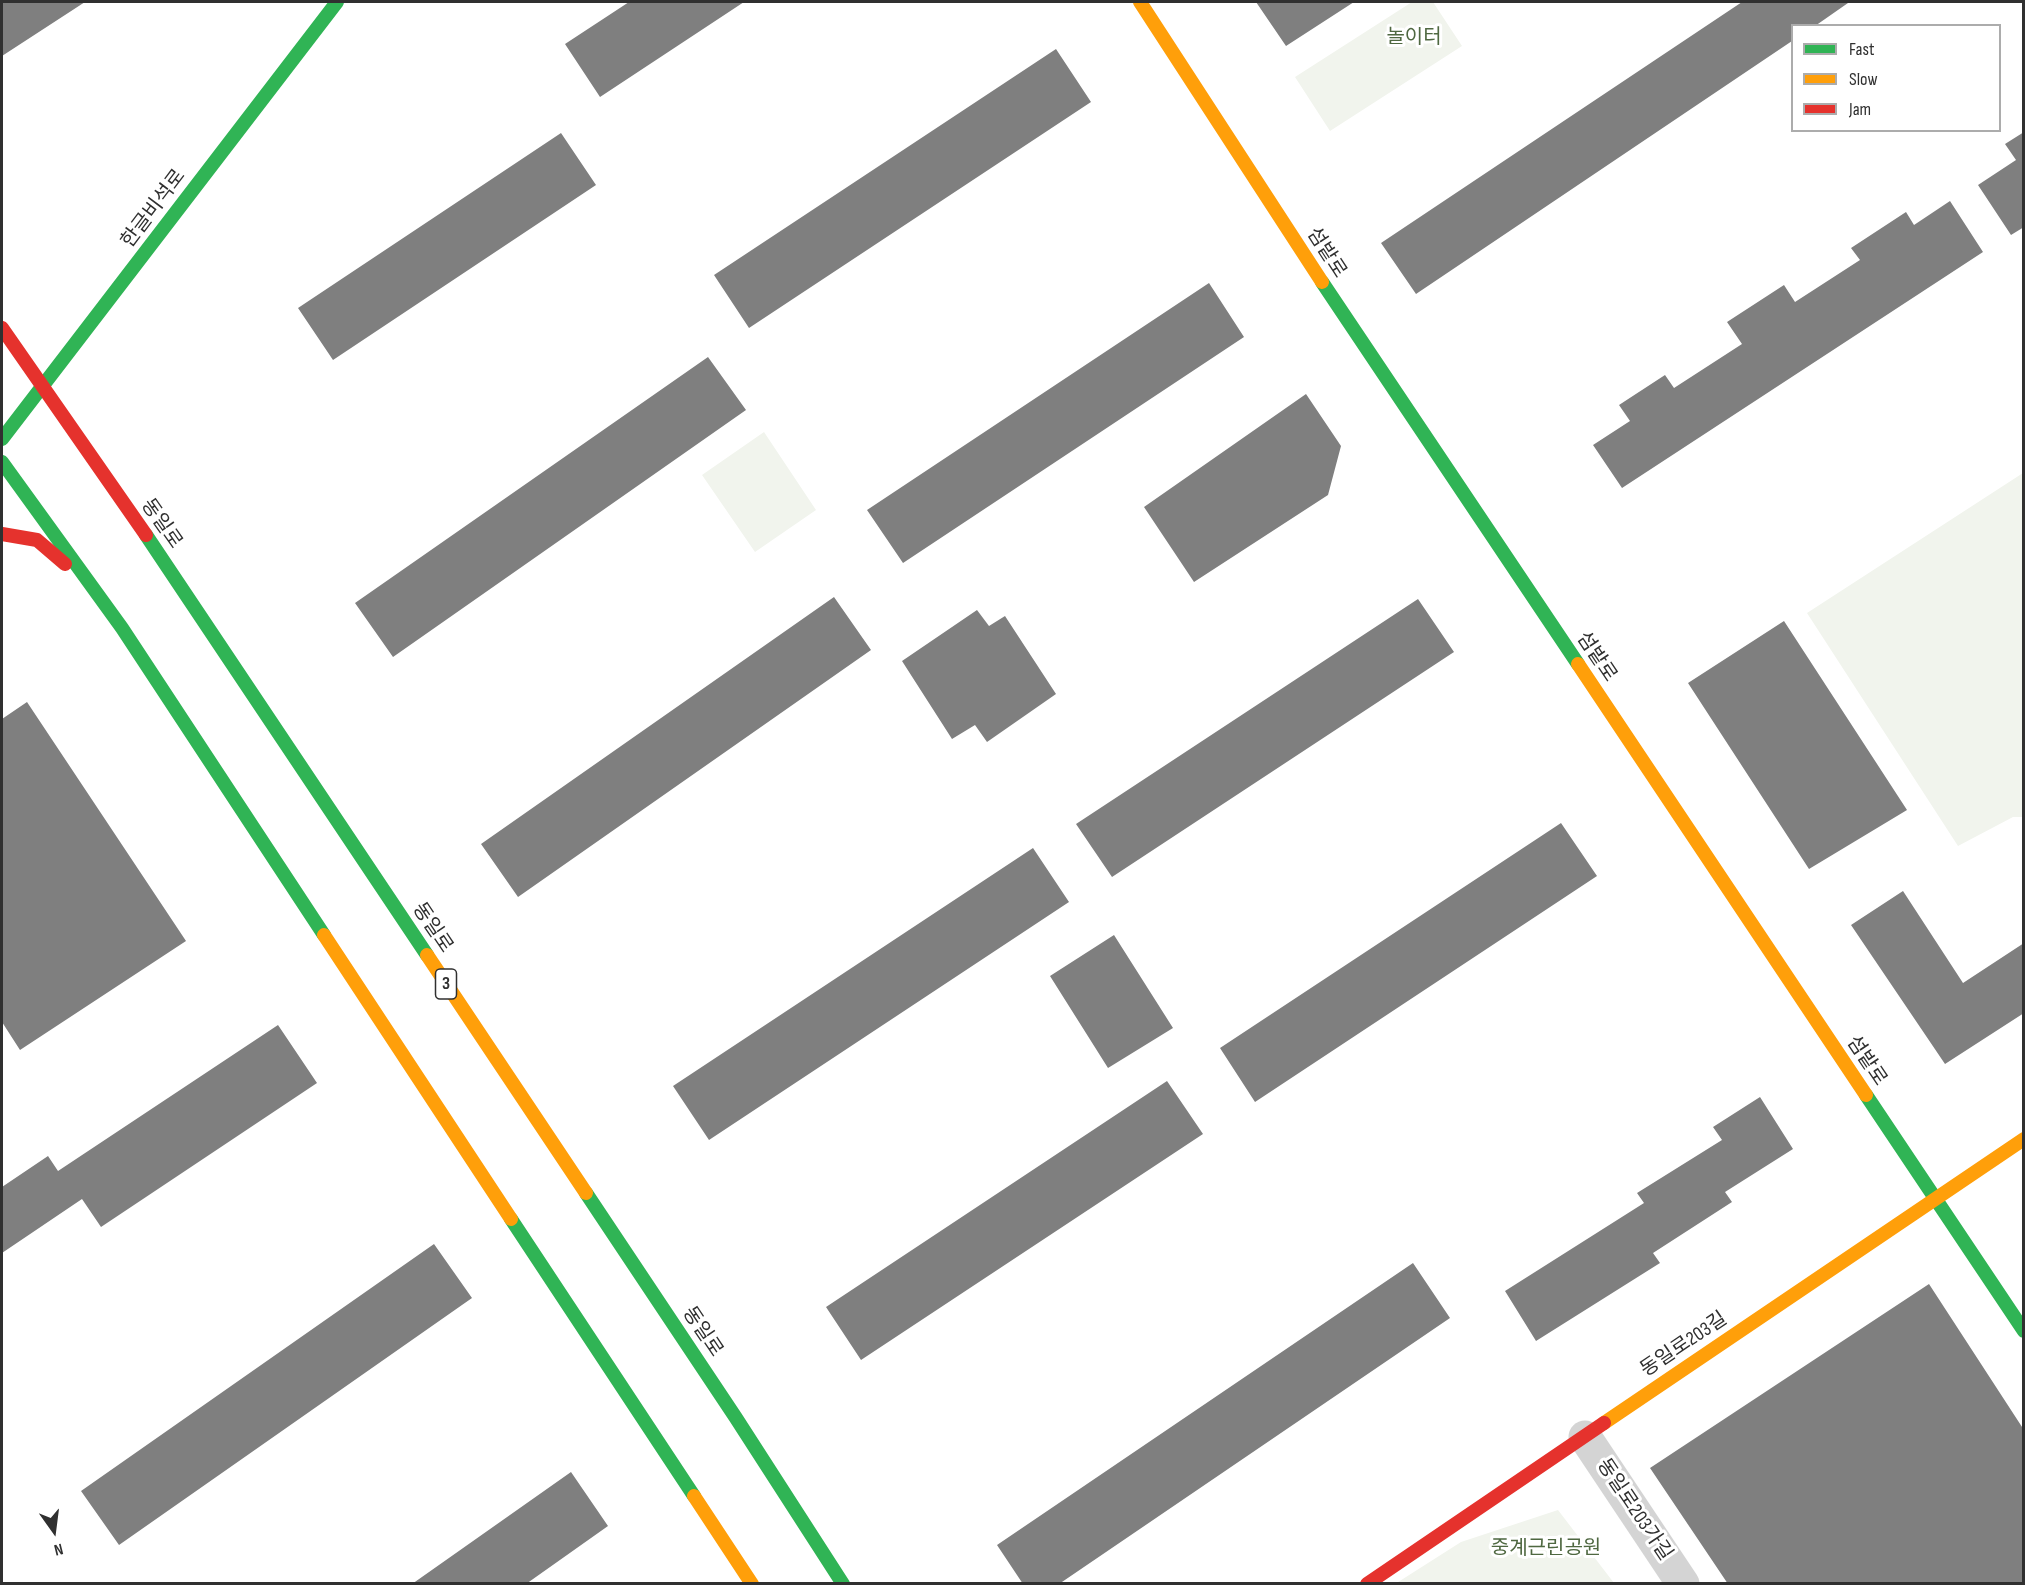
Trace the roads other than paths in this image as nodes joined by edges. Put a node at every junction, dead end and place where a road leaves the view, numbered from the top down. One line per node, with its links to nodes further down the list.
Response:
1 (337, 2): 4 (main road, 한글비석로)
2 (1140, 2): 10 (main road, 섬밭로)
3 (2, 328): 4 (main road, 동일로 / 3)
4 (43, 388): 5 (main road, 한글비석로); 14 (main road, 동일로 / 3)
5 (2, 440)
6 (2, 462): 8 (main road)
7 (2, 534): 8 (main road)
8 (91, 586): 13 (main road)
9 (2024, 1139): 10 (main road, 동일로203길)
10 (1934, 1197): 11 (main road, 섬밭로); 12 (main road, 동일로203길)
11 (2024, 1331)
12 (1585, 1437): 15 (main road, 동일로203길); 16 (street, 동일로203가길)
13 (752, 1584)
14 (843, 1584)
15 (1367, 1584)
16 (1683, 1584)

